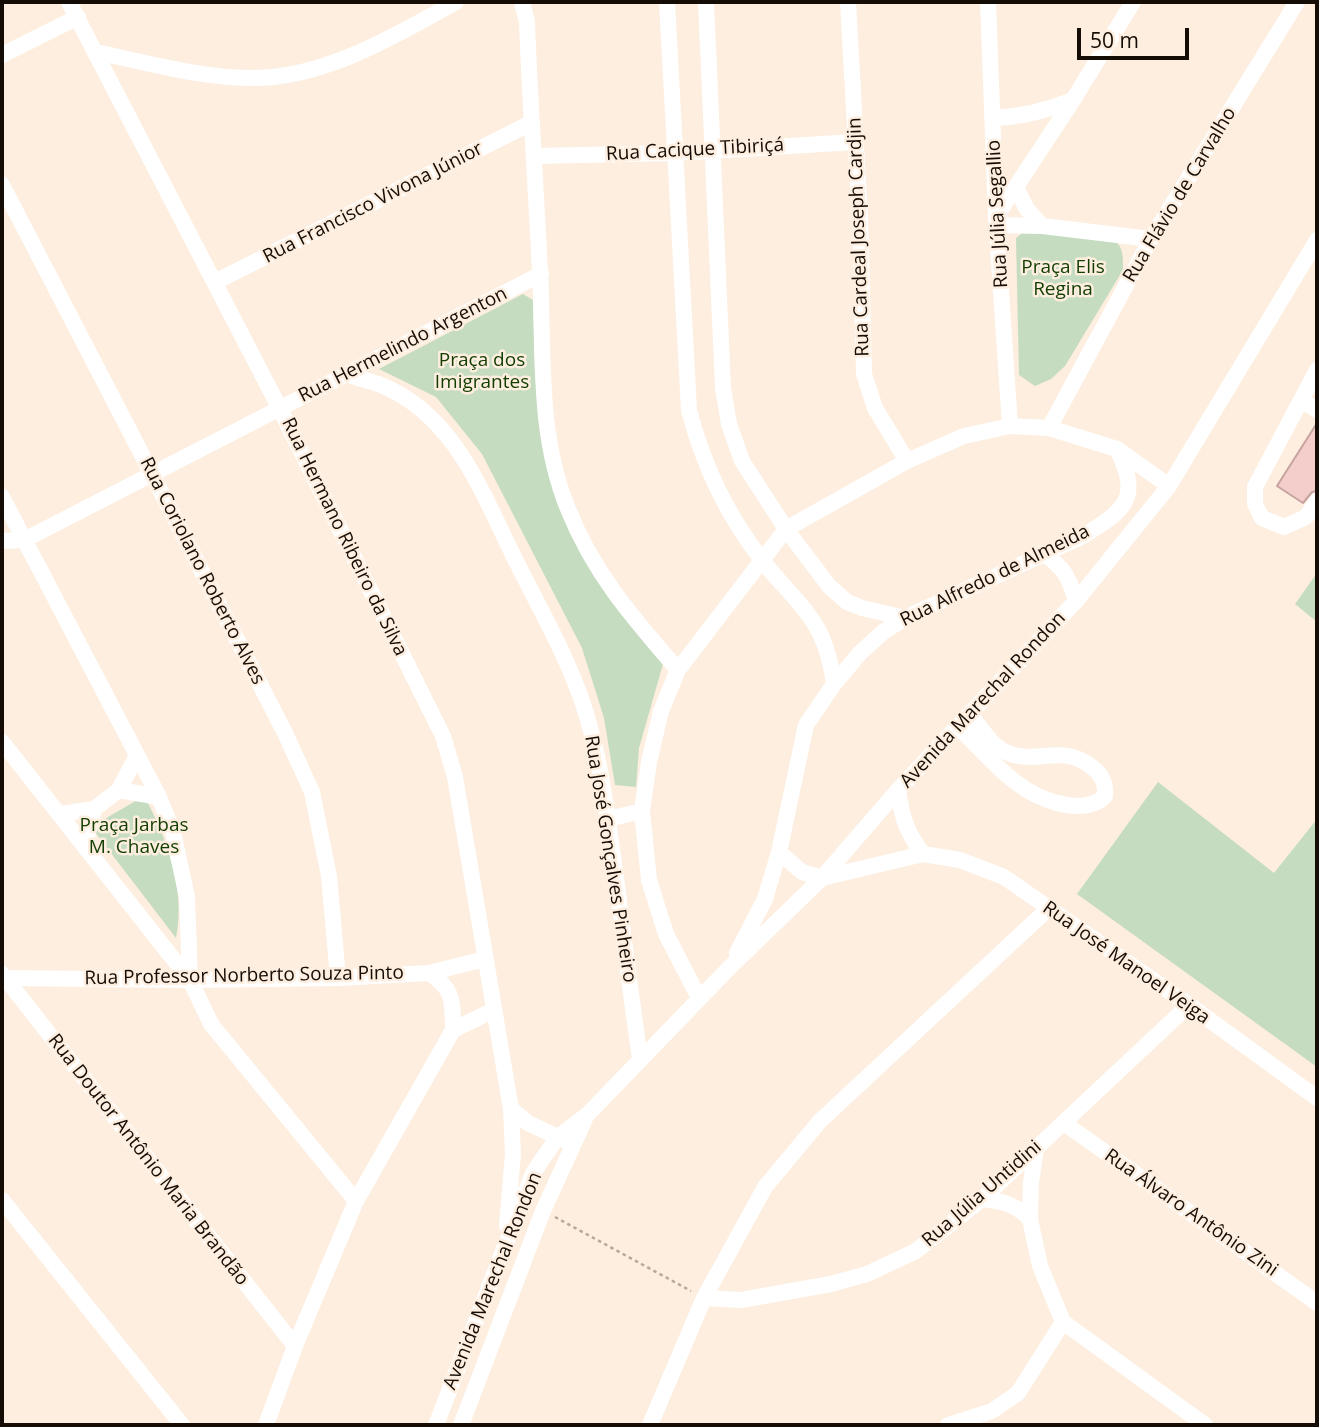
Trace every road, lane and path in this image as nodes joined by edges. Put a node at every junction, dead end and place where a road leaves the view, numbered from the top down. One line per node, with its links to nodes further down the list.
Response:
1 (69, 2): 10 (street, Rua Hermano Ribeiro da Silva)
2 (456, 2): 11 (street)
3 (523, 2): 15 (street)
4 (667, 2): 18 (street)
5 (706, 2): 17 (street)
6 (848, 2): 16 (street, Rua Cardeal Joseph Cardjin)
7 (988, 2): 14 (street, Rua Júlia Segallio)
8 (1133, 2): 13 (street)
9 (1297, 2): 24 (street, Rua Flávio de Carvalho)
10 (78, 17): 11 (street, Rua Hermano Ribeiro da Silva); 12 (street)
11 (96, 52): 27 (street, Rua Hermano Ribeiro da Silva)
12 (2, 55)
13 (1073, 100): 14 (street); 21 (street)
14 (993, 118): 22 (street, Rua Júlia Segallio)
15 (531, 123): 19 (street); 27 (street, Rua Francisco Vivona Júnior)
16 (855, 142): 17 (street, Rua Cacique Tibiriçá); 36 (street, Rua Cardeal Joseph Cardjin)
17 (712, 150): 18 (street, Rua Cacique Tibiriçá); 41 (street)
18 (674, 153): 19 (street, Rua Cacique Tibiriçá); 45 (street)
19 (534, 156): 26 (street)
20 (2, 185): 37 (street, Rua Coriolano Roberto Alves)
21 (1016, 187): 22 (street); 23 (street)
22 (997, 221): 23 (street); 33 (street, Rua Júlia Segallio)
23 (1042, 226): 24 (street)
24 (1151, 239): 34 (street, Rua Flávio de Carvalho)
25 (1317, 240): 38 (street, Avenida Marechal Rondon)
26 (541, 274): 29 (street, Rua Hermelindo Argenton); 48 (street)
27 (215, 282): 31 (street, Rua Hermano Ribeiro da Silva)
28 (1317, 370): 30 (street)
29 (346, 374): 31 (street, Rua Hermelindo Argenton); 60 (street, Rua José Gonçalves Pinheiro)
30 (1301, 400): 32 (street); 40 (street)
31 (279, 407): 37 (street, Rua Hermelindo Argenton); 66 (street, Rua Hermano Ribeiro da Silva)
32 (1317, 410)
33 (1010, 426): 34 (street); 36 (street)
34 (1049, 428): 35 (street)
35 (1117, 449): 38 (street); 44 (street, Rua Alfredo de Almeida)
36 (906, 461): 41 (street)
37 (152, 474): 42 (street, Rua Hermelindo Argenton); 70 (street, Rua Coriolano Roberto Alves)
38 (1164, 492): 46 (street, Avenida Marechal Rondon)
39 (2, 497): 42 (street)
40 (1317, 500)
41 (786, 529): 45 (street); 47 (street)
42 (24, 540): 43 (street, Rua Hermelindo Argenton); 53 (street)
43 (2, 541)
44 (1044, 553): 46 (street); 47 (street, Rua Alfredo de Almeida)
45 (761, 560): 48 (street); 49 (street)
46 (1076, 601): 50 (street, Avenida Marechal Rondon)
47 (905, 618): 49 (street, Rua Alfredo de Almeida)
48 (678, 670): 58 (street)
49 (834, 684): 62 (street, Rua Alfredo de Almeida)
50 (970, 714): 51 (street, Avenida Marechal Rondon); 51 (street)
51 (958, 727): 55 (street, Avenida Marechal Rondon)
52 (2, 742): 59 (street)
53 (137, 755): 54 (street); 56 (street)
54 (118, 790): 56 (street); 57 (street)
55 (898, 790): 63 (street); 64 (street, Avenida Marechal Rondon)
56 (159, 797): 71 (street)
57 (94, 808): 59 (street); 61 (street)
58 (642, 811): 60 (street); 72 (street)
59 (60, 814): 61 (street)
60 (608, 819): 76 (street, Rua José Gonçalves Pinheiro)
61 (85, 844): 71 (street)
62 (779, 852): 64 (street); 67 (street, Rua Alfredo de Almeida)
63 (923, 854): 64 (street, Rua José Manoel Veiga); 65 (street, Rua José Manoel Veiga)
64 (822, 878): 67 (street, Avenida Marechal Rondon)
65 (1048, 909): 73 (street, Rua José Manoel Veiga); 93 (street)
66 (485, 959): 68 (street, Rua Professor Norberto Souza Pinto); 74 (street, Rua Hermano Ribeiro da Silva)
67 (730, 967): 72 (street, Avenida Marechal Rondon)
68 (429, 973): 70 (street, Rua Professor Norberto Souza Pinto); 75 (street)
69 (3, 976): 71 (street, Rua Professor Norberto Souza Pinto); 98 (street, Rua Doutor Antônio Maria Brandão)
70 (338, 978): 71 (street, Rua Professor Norberto Souza Pinto)
71 (190, 980): 89 (street)
72 (699, 998): 76 (street, Avenida Marechal Rondon)
73 (1189, 1005): 77 (street, Rua José Manoel Veiga); 80 (street, Rua Júlia Untidini)
74 (494, 1010): 75 (street); 78 (street, Rua Hermano Ribeiro da Silva)
75 (453, 1030): 89 (street)
76 (640, 1059): 79 (street, Avenida Marechal Rondon)
77 (1317, 1098)
78 (511, 1108): 81 (street); 84 (street, Rua Hermano Ribeiro da Silva)
79 (588, 1114): 81 (street, Avenida Marechal Rondon); 82 (street, Avenida Marechal Rondon)
80 (1064, 1123): 83 (street, Rua Júlia Untidini); 94 (street, Rua Álvaro Antônio Zini)
81 (556, 1138): 82 (street); 85 (street, Avenida Marechal Rondon)
82 (573, 1143): 86 (street, Avenida Marechal Rondon)
83 (1036, 1148): 87 (street, Rua Júlia Untidini); 91 (street)
84 (513, 1154): 85 (street); 92 (street, Rua Hermano Ribeiro da Silva)
85 (533, 1174): 86 (street); 92 (street, Avenida Marechal Rondon)
86 (555, 1182): 90 (street, Avenida Marechal Rondon)
87 (982, 1199): 91 (street); 93 (street, Rua Júlia Untidini)
88 (2, 1200): 99 (street)
89 (356, 1201): 98 (street)
90 (542, 1211): 93 (path); 96 (street, Avenida Marechal Rondon)
91 (1030, 1219): 97 (street)
92 (505, 1244): 95 (street, Avenida Marechal Rondon)
93 (704, 1298): 103 (street)
94 (1317, 1303)
95 (480, 1306): 96 (street); 101 (street, Avenida Marechal Rondon)
96 (503, 1313): 102 (street, Avenida Marechal Rondon)
97 (1063, 1322): 104 (street); 105 (street)
98 (295, 1346): 100 (street)
99 (182, 1425)
100 (266, 1425)
101 (436, 1425)
102 (461, 1425)
103 (650, 1425)
104 (948, 1425)
105 (1205, 1425)

